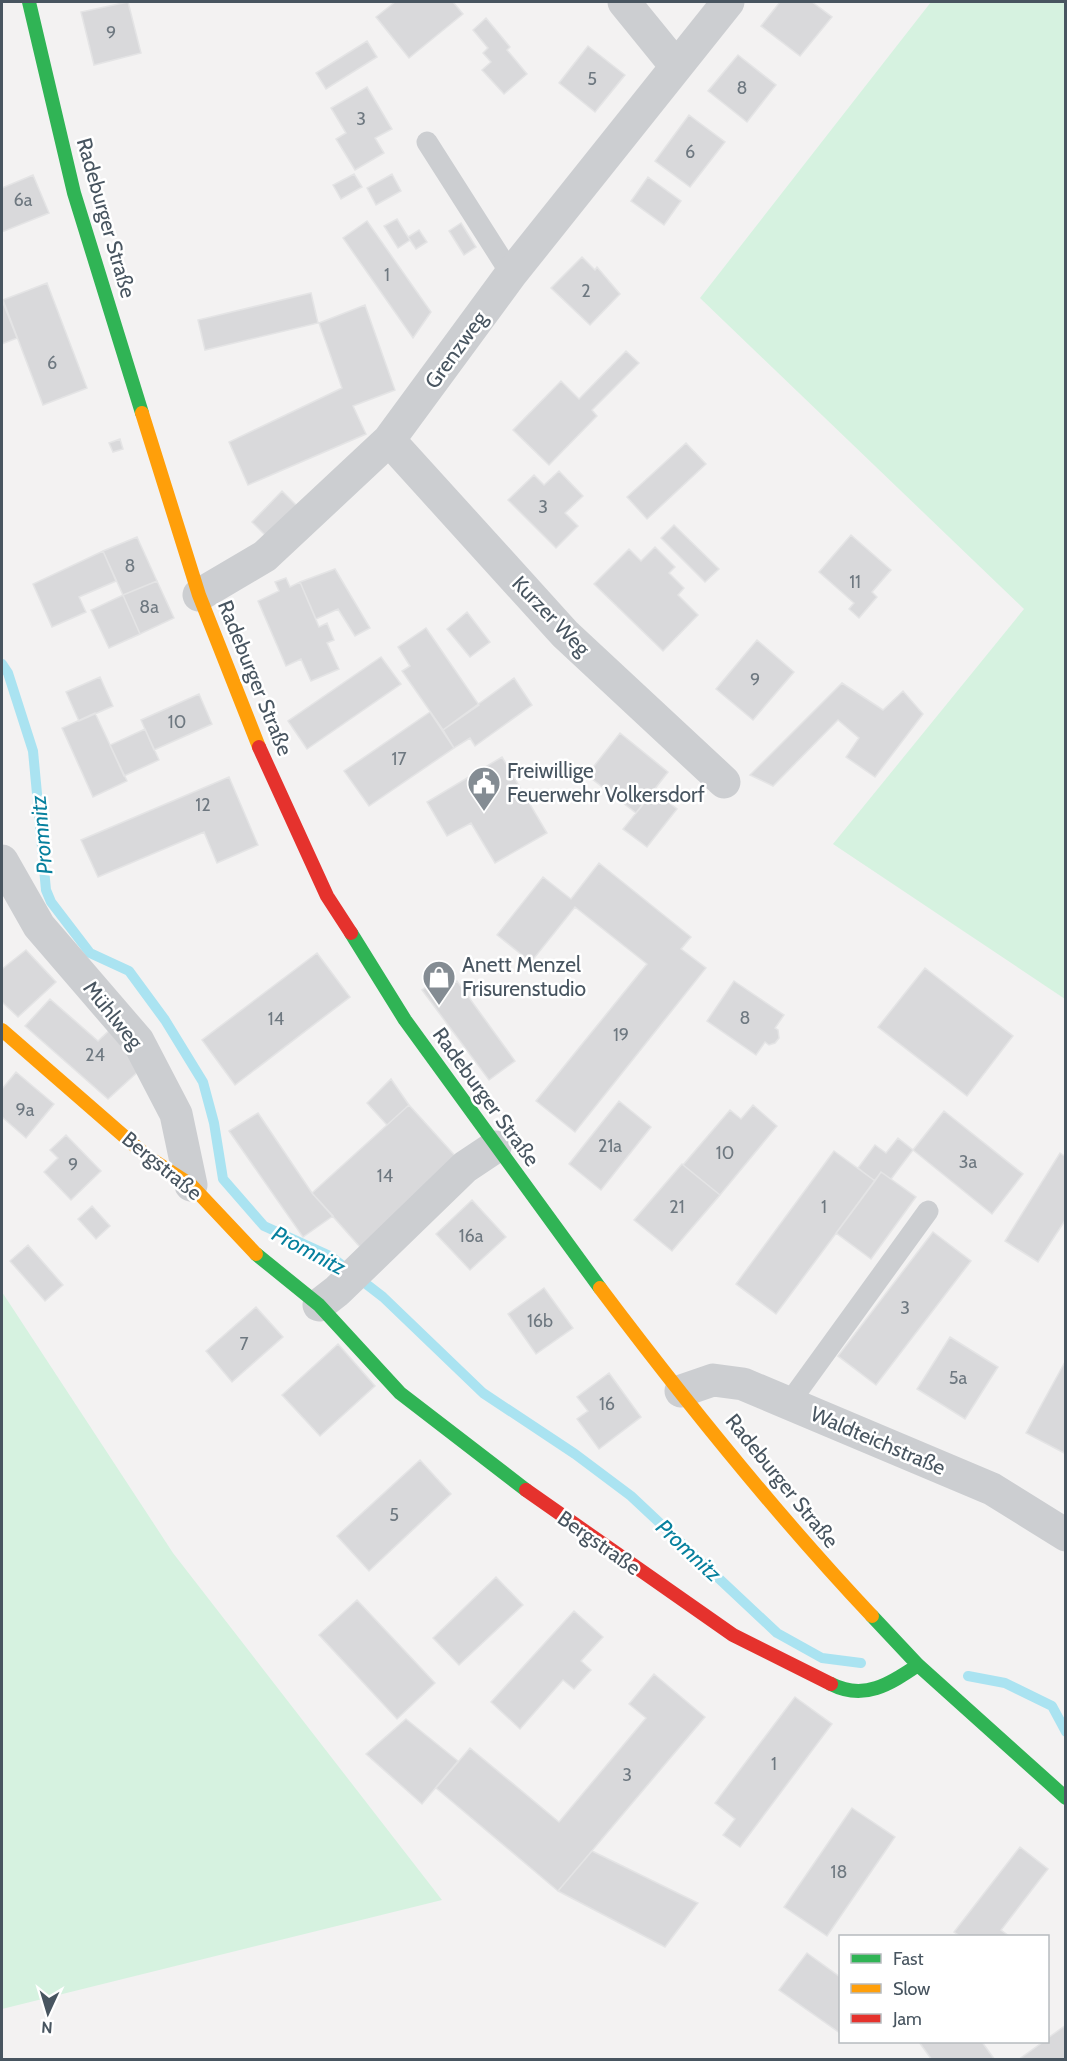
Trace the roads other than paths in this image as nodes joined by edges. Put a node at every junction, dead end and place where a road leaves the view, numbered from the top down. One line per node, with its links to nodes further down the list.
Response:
1 (29, 2): 8 (main road, Radeburger Straße)
2 (624, 2): 4 (street)
3 (728, 2): 4 (street, Grenzweg)
4 (676, 66): 6 (street, Grenzweg)
5 (427, 142): 6 (lane)
6 (511, 274): 7 (street, Grenzweg)
7 (389, 440): 8 (street, Grenzweg); 9 (street, Kurzer Weg)
8 (199, 595): 12 (main road, Radeburger Straße)
9 (724, 783)
10 (2, 861): 13 (street, Mühlweg)
11 (2, 1030): 13 (main road, Bergstraße)
12 (495, 1147): 15 (street); 16 (main road, Radeburger Straße)
13 (192, 1185): 15 (main road, Bergstraße)
14 (928, 1211): 17 (lane)
15 (328, 1298): 19 (main road, Bergstraße)
16 (681, 1391): 17 (street, Waldteichstraße); 19 (main road, Radeburger Straße)
17 (789, 1403): 18 (street, Waldteichstraße)
18 (1065, 1535)
19 (918, 1665): 20 (main road, Radeburger Straße)
20 (1065, 1798)

